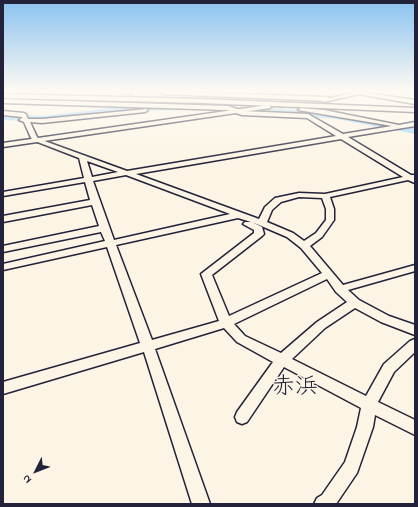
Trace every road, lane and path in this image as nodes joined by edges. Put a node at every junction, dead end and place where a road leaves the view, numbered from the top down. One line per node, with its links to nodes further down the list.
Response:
1 (21, 116): 6 (street)
2 (88, 116): 6 (street)
3 (211, 116): 11 (main road)
4 (302, 116): 10 (street)
5 (345, 116): 9 (street)
6 (26, 118): 7 (street); 11 (street)
7 (3, 119)
8 (415, 124): 9 (street)
9 (404, 126): 10 (street)
10 (341, 136): 14 (street); 15 (street)
11 (38, 140): 12 (main road); 13 (street)
12 (3, 146)
13 (82, 157): 14 (street); 16 (street)
14 (125, 173): 16 (street); 20 (street)
15 (413, 178): 18 (street)
16 (87, 180): 17 (street); 19 (street)
17 (3, 194)
18 (325, 196): 22 (street); 25 (street)
19 (95, 202): 21 (street); 23 (street)
20 (234, 216): 22 (street); 24 (street); 32 (street)
21 (3, 219)
22 (262, 223): 25 (street)
23 (104, 228): 24 (street); 26 (street)
24 (110, 244): 27 (street); 35 (street)
25 (304, 246): 29 (street)
26 (3, 249)
27 (3, 267)
28 (415, 268): 30 (street)
29 (329, 274): 30 (street); 32 (street)
30 (340, 289): 31 (street)
31 (355, 303): 33 (street); 36 (street)
32 (226, 323): 35 (street); 36 (street)
33 (415, 330)
34 (415, 344): 38 (street)
35 (148, 346): 37 (street); 41 (street)
36 (282, 360): 38 (street); 39 (street)
37 (3, 388)
38 (369, 404): 40 (street); 42 (street)
39 (242, 417)
40 (415, 428)
41 (201, 504)
42 (323, 504)

